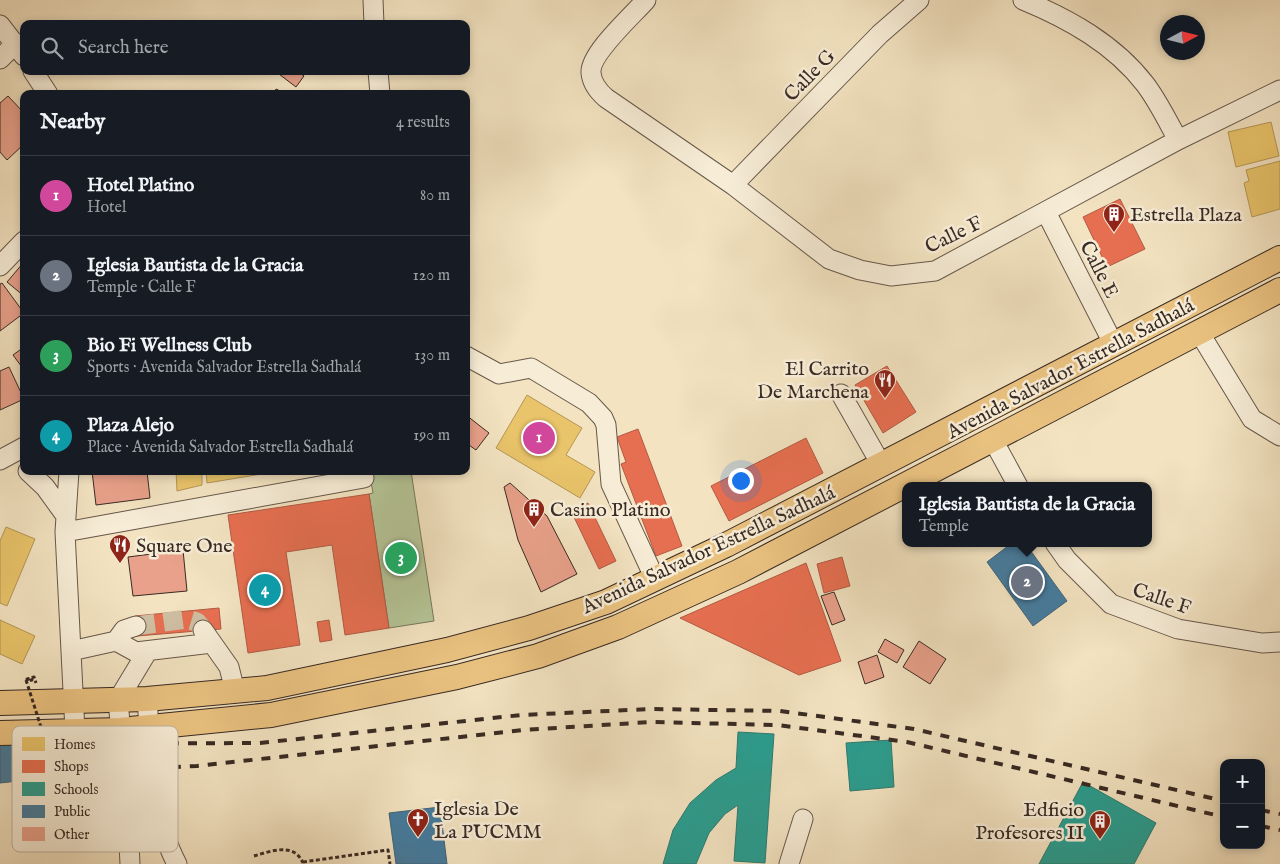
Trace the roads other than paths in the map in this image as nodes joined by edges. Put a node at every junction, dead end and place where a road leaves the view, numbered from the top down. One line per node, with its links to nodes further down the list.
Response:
1 (373, 0): 5 (street)
2 (646, 0): 15 (street, Calle F)
3 (919, 0): 15 (street, Calle G)
4 (1023, 0): 14 (street)
5 (374, 20)
6 (0, 25): 7 (street)
7 (20, 50): 8 (street)
8 (0, 58)
9 (36, 75): 11 (street)
10 (378, 75): 12 (street)
11 (45, 90)
12 (380, 90)
13 (1280, 90): 14 (street, Calle F)
14 (1178, 140): 16 (street, Calle F)
15 (733, 185): 16 (street, Calle F)
16 (1046, 212): 22 (street, Calle E)
17 (20, 245): 19 (street)
18 (1280, 258): 22 (main road, Avenida Salvador Estrella Sadhalá)
19 (0, 266)
20 (1280, 290): 21 (main road, Avenida Salvador Estrella Sadhalá)
21 (1199, 332): 25 (street); 26 (main road, Avenida Salvador Estrella Sadhalá)
22 (1114, 345): 29 (main road, Avenida Salvador Estrella Sadhalá)
23 (470, 358): 39 (street)
24 (841, 394): 29 (street)
25 (1280, 436)
26 (993, 440): 34 (main road, Avenida Salvador Estrella Sadhalá); 35 (street)
27 (20, 449): 28 (street)
28 (0, 460): 30 (street)
29 (882, 466): 39 (main road, Avenida Salvador Estrella Sadhalá)
30 (20, 468)
31 (32, 475): 37 (street)
32 (69, 475): 37 (street)
33 (364, 478): 37 (street)
34 (912, 482)
35 (1016, 482)
36 (902, 487): 53 (main road, Avenida Salvador Estrella Sadhalá)
37 (66, 524): 43 (street)
38 (1059, 547): 42 (street, Calle F)
39 (655, 579): 45 (main road, Avenida Salvador Estrella Sadhalá)
40 (136, 626): 41 (street)
41 (116, 641): 43 (street); 44 (street)
42 (1280, 642)
43 (71, 651): 48 (street)
44 (148, 652): 45 (street); 47 (street)
45 (236, 691): 46 (main road, Avenida Salvador Estrella Sadhalá)
46 (147, 699): 47 (main road, Avenida Salvador Estrella Sadhalá); 52 (street)
47 (118, 700): 48 (main road, Avenida Salvador Estrella Sadhalá); 51 (street)
48 (73, 702): 49 (main road, Avenida Salvador Estrella Sadhalá); 50 (street)
49 (0, 703)
50 (74, 726)
51 (120, 726)
52 (149, 726)
53 (169, 726)
54 (803, 819): 57 (street)
55 (172, 852): 56 (street)
56 (177, 864)
57 (789, 864)

